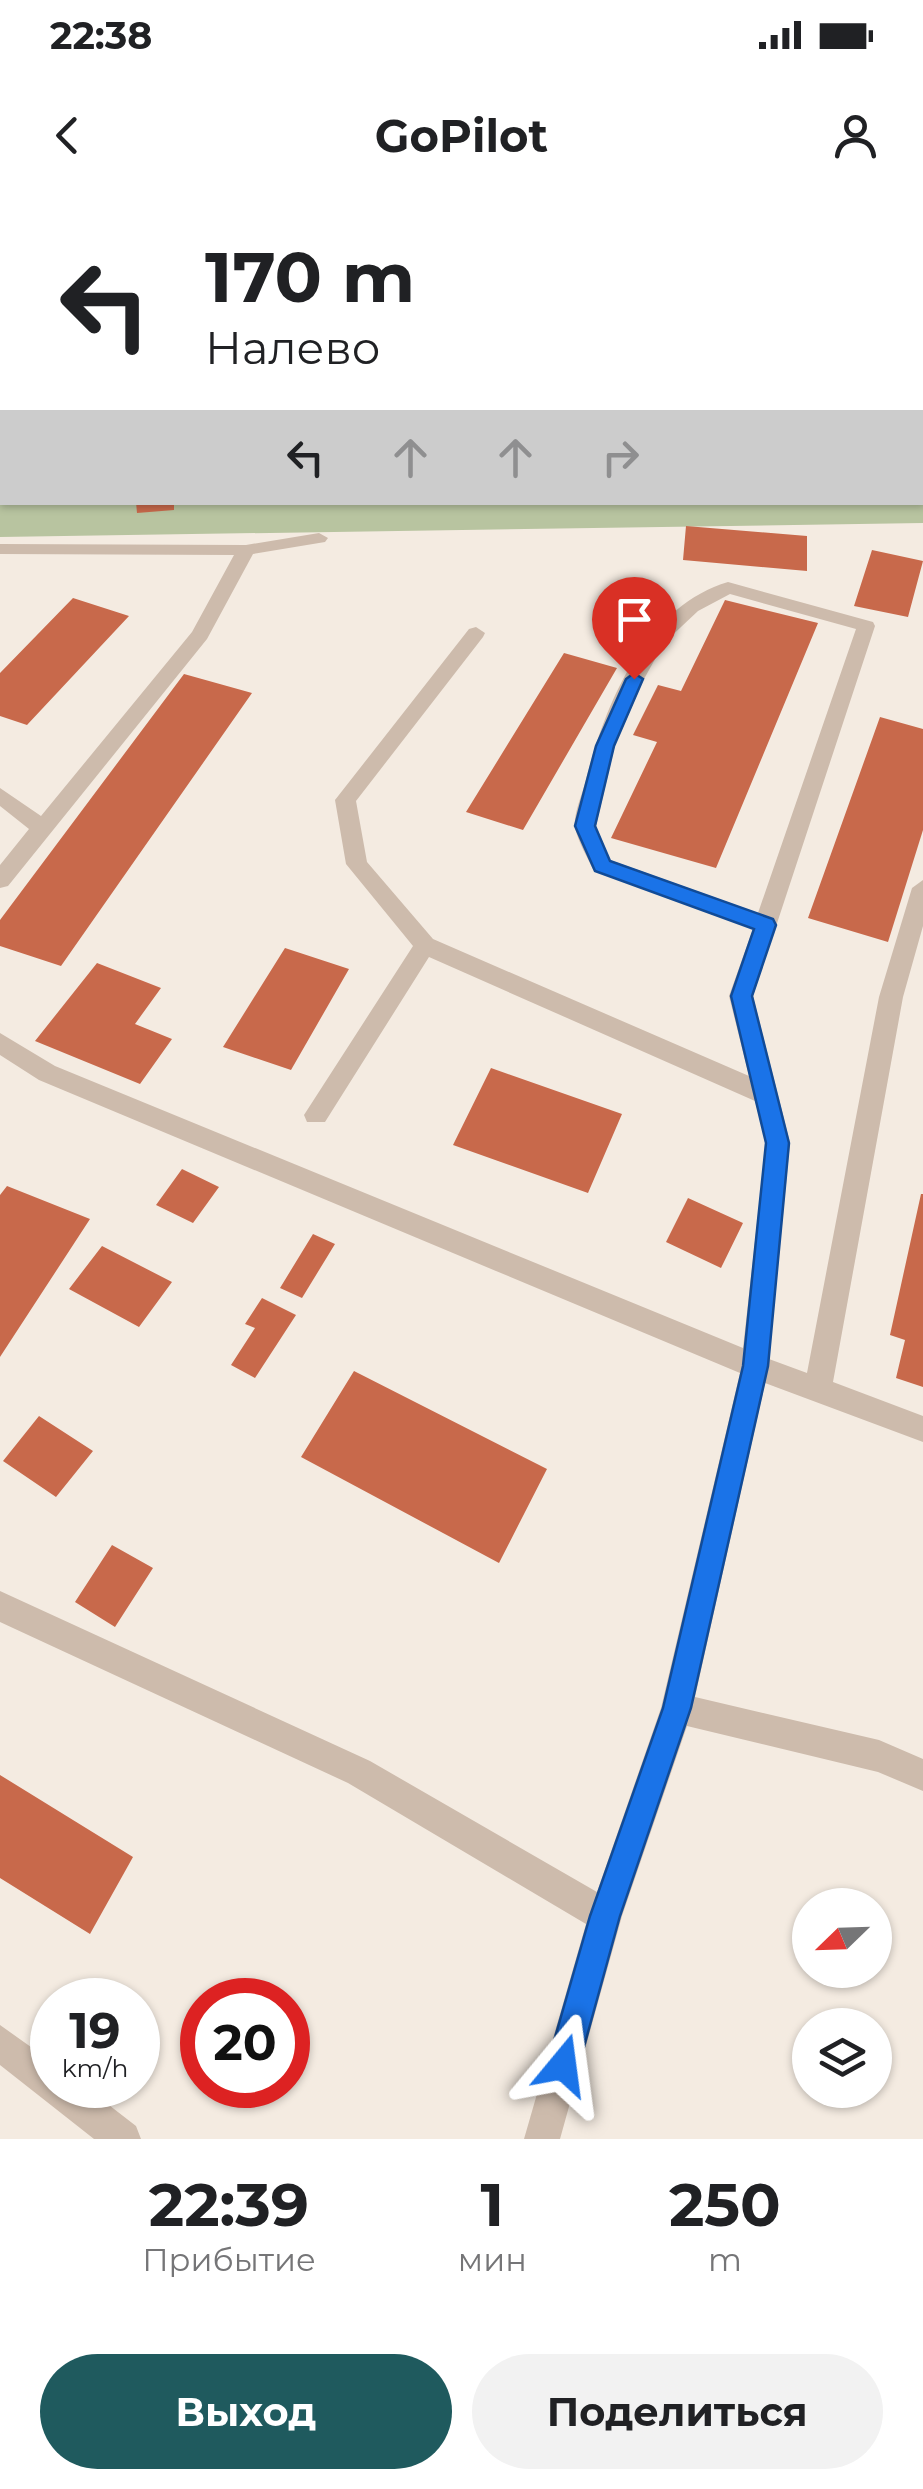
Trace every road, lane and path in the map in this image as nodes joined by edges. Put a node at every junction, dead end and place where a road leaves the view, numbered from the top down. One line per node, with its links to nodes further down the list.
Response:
1 (319, 538): 3 (lane)
2 (0, 549): 3 (lane)
3 (246, 550): 6 (lane)
4 (476, 632): 10 (lane)
5 (0, 795): 6 (lane)
6 (42, 828): 7 (lane)
7 (0, 880)
8 (923, 888): 15 (lane)
9 (766, 925): 9 (lane); 12 (lane)
10 (426, 946): 12 (lane); 13 (lane)
11 (0, 1042): 14 (lane)
12 (765, 1094): 14 (lane)
13 (316, 1116)
14 (756, 1366): 15 (lane); 18 (lane)
15 (818, 1390): 16 (lane)
16 (923, 1429)
17 (0, 1606): 20 (lane)
18 (677, 1708): 19 (lane); 20 (lane)
19 (923, 1776)
20 (605, 1916): 25 (lane)
21 (0, 2042): 22 (lane)
22 (30, 2066)
23 (84, 2108): 24 (lane)
24 (123, 2139)
25 (542, 2139)

